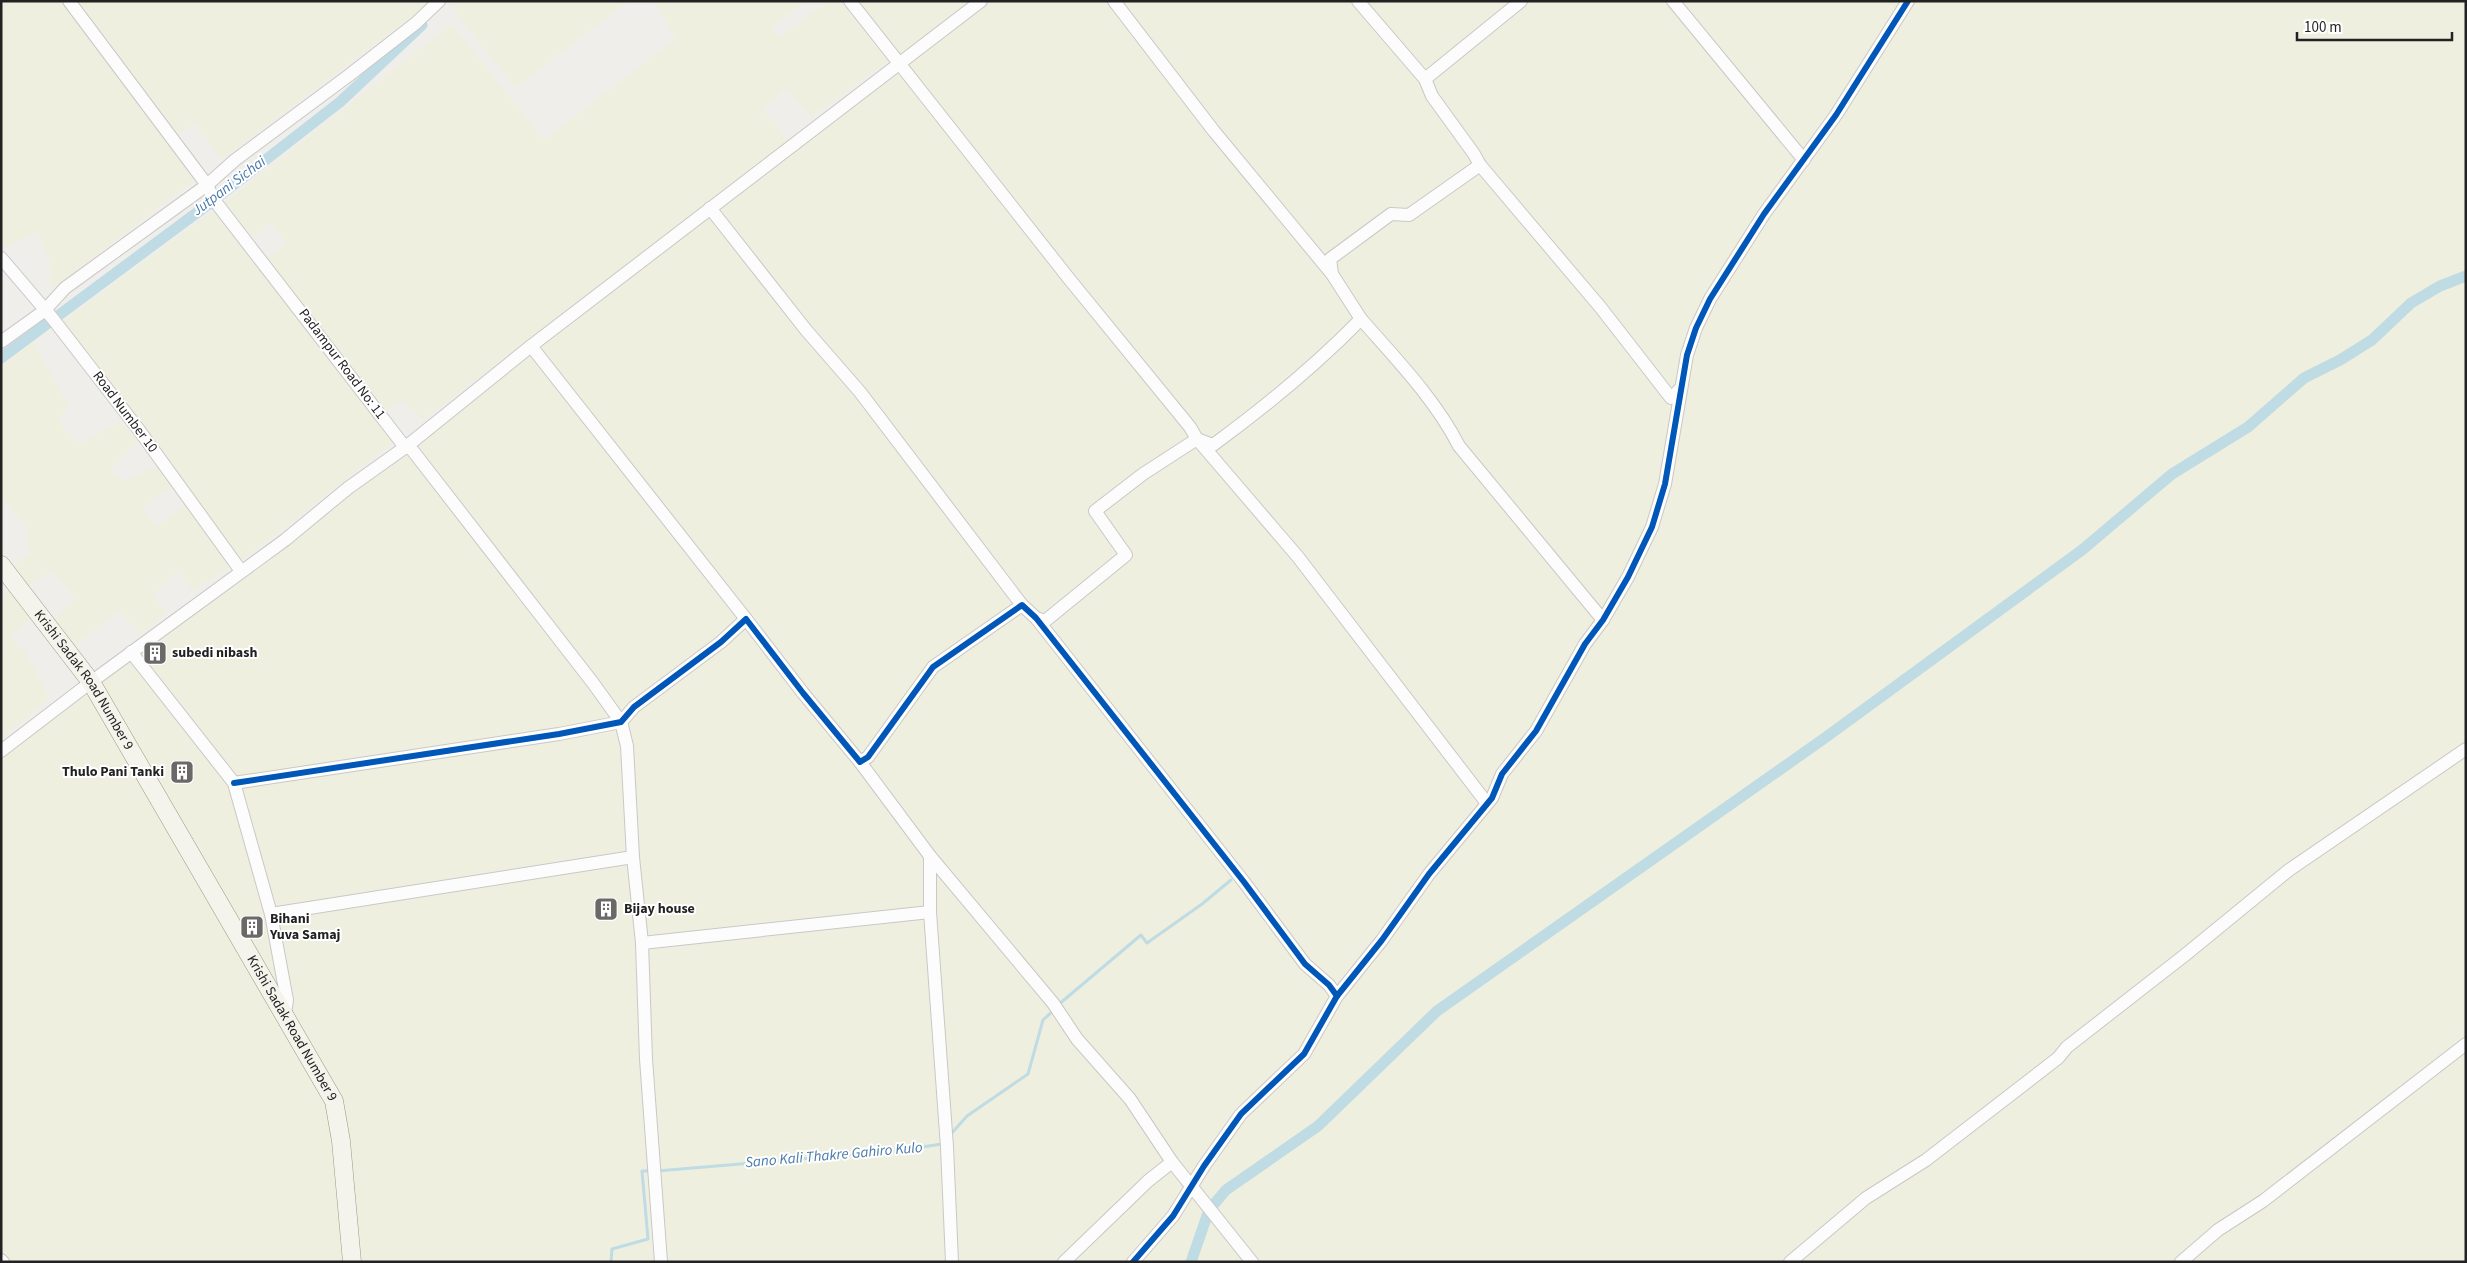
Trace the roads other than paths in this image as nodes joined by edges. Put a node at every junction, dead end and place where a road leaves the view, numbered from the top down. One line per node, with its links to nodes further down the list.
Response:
1 (69, 1): 14 (street, Padampur Road No: 11)
2 (440, 1): 14 (street)
3 (850, 1): 10 (street)
4 (981, 1): 10 (street)
5 (1114, 1): 17 (street)
6 (1358, 1): 11 (street)
7 (1521, 1): 11 (street)
8 (1673, 1): 12 (street)
9 (1908, 1): 12 (street)
10 (899, 65): 15 (street); 23 (street)
11 (1425, 79): 13 (street)
12 (1804, 160): 22 (street)
13 (1480, 165): 17 (street); 22 (street)
14 (208, 185): 18 (street); 24 (street, Padampur Road No: 11)
15 (710, 208): 21 (street); 27 (street)
16 (1, 258): 18 (street, Road Number 10)
17 (1332, 274): 19 (street)
18 (44, 311): 20 (street); 26 (street, Road Number 10)
19 (1361, 319): 23 (street); 30 (street)
20 (1, 342)
21 (531, 346): 24 (street); 29 (street)
22 (1680, 389): 30 (street)
23 (1197, 439): 28 (street); 38 (street)
24 (407, 446): 26 (street); 33 (street, Padampur Road No: 11)
25 (1, 565): 32 (street, Krishi Sadak Road Number 9)
26 (241, 571): 31 (street)
27 (1022, 605): 28 (street); 36 (street)
28 (1036, 618): 44 (street)
29 (746, 619): 33 (street); 36 (street)
30 (1603, 620): 38 (street)
31 (131, 652): 32 (street); 37 (street)
32 (91, 682): 35 (street); 45 (street, Krishi Sadak Road Number 9)
33 (621, 722): 37 (street); 40 (street)
34 (2466, 749): 55 (street)
35 (1, 751)
36 (860, 762): 39 (street)
37 (234, 783): 42 (street)
38 (1486, 802): 44 (street)
39 (930, 856): 41 (street); 47 (street)
40 (632, 857): 42 (street); 43 (street)
41 (930, 912): 43 (street); 51 (street)
42 (271, 914): 45 (street)
43 (642, 943): 50 (street)
44 (1337, 996): 48 (street)
45 (285, 1014): 49 (street, Krishi Sadak Road Number 9)
46 (2466, 1044): 56 (street)
47 (1171, 1161): 48 (street); 52 (street)
48 (1190, 1185): 53 (street); 54 (street)
49 (352, 1262)
50 (661, 1262)
51 (952, 1262)
52 (1064, 1262)
53 (1133, 1262)
54 (1252, 1262)
55 (1790, 1262)
56 (2181, 1262)

